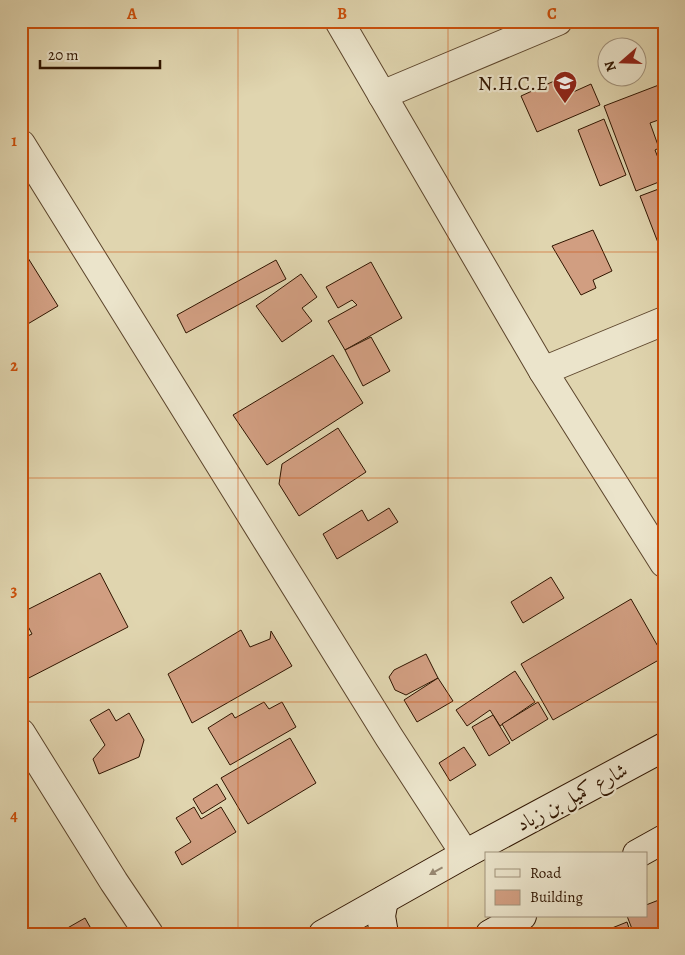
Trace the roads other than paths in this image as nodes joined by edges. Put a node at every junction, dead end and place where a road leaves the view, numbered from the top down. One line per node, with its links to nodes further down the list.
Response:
1 (338, 21): 3 (street)
2 (558, 21): 3 (street)
3 (382, 95): 6 (street)
4 (21, 144): 12 (street)
5 (664, 321): 6 (street)
6 (542, 371): 7 (street)
7 (664, 563)
8 (21, 733): 15 (street)
9 (664, 747): 12 (street, شارع كميل بن زياد)
10 (664, 839): 11 (street)
11 (641, 852)
12 (466, 854): 13 (street, شارع كميل بن زياد, one-way to 13)
13 (384, 900): 16 (street, شارع كميل بن زياد); 17 (street)
14 (518, 918): 18 (street)
15 (149, 934)
16 (323, 934)
17 (384, 934)
18 (490, 934)

